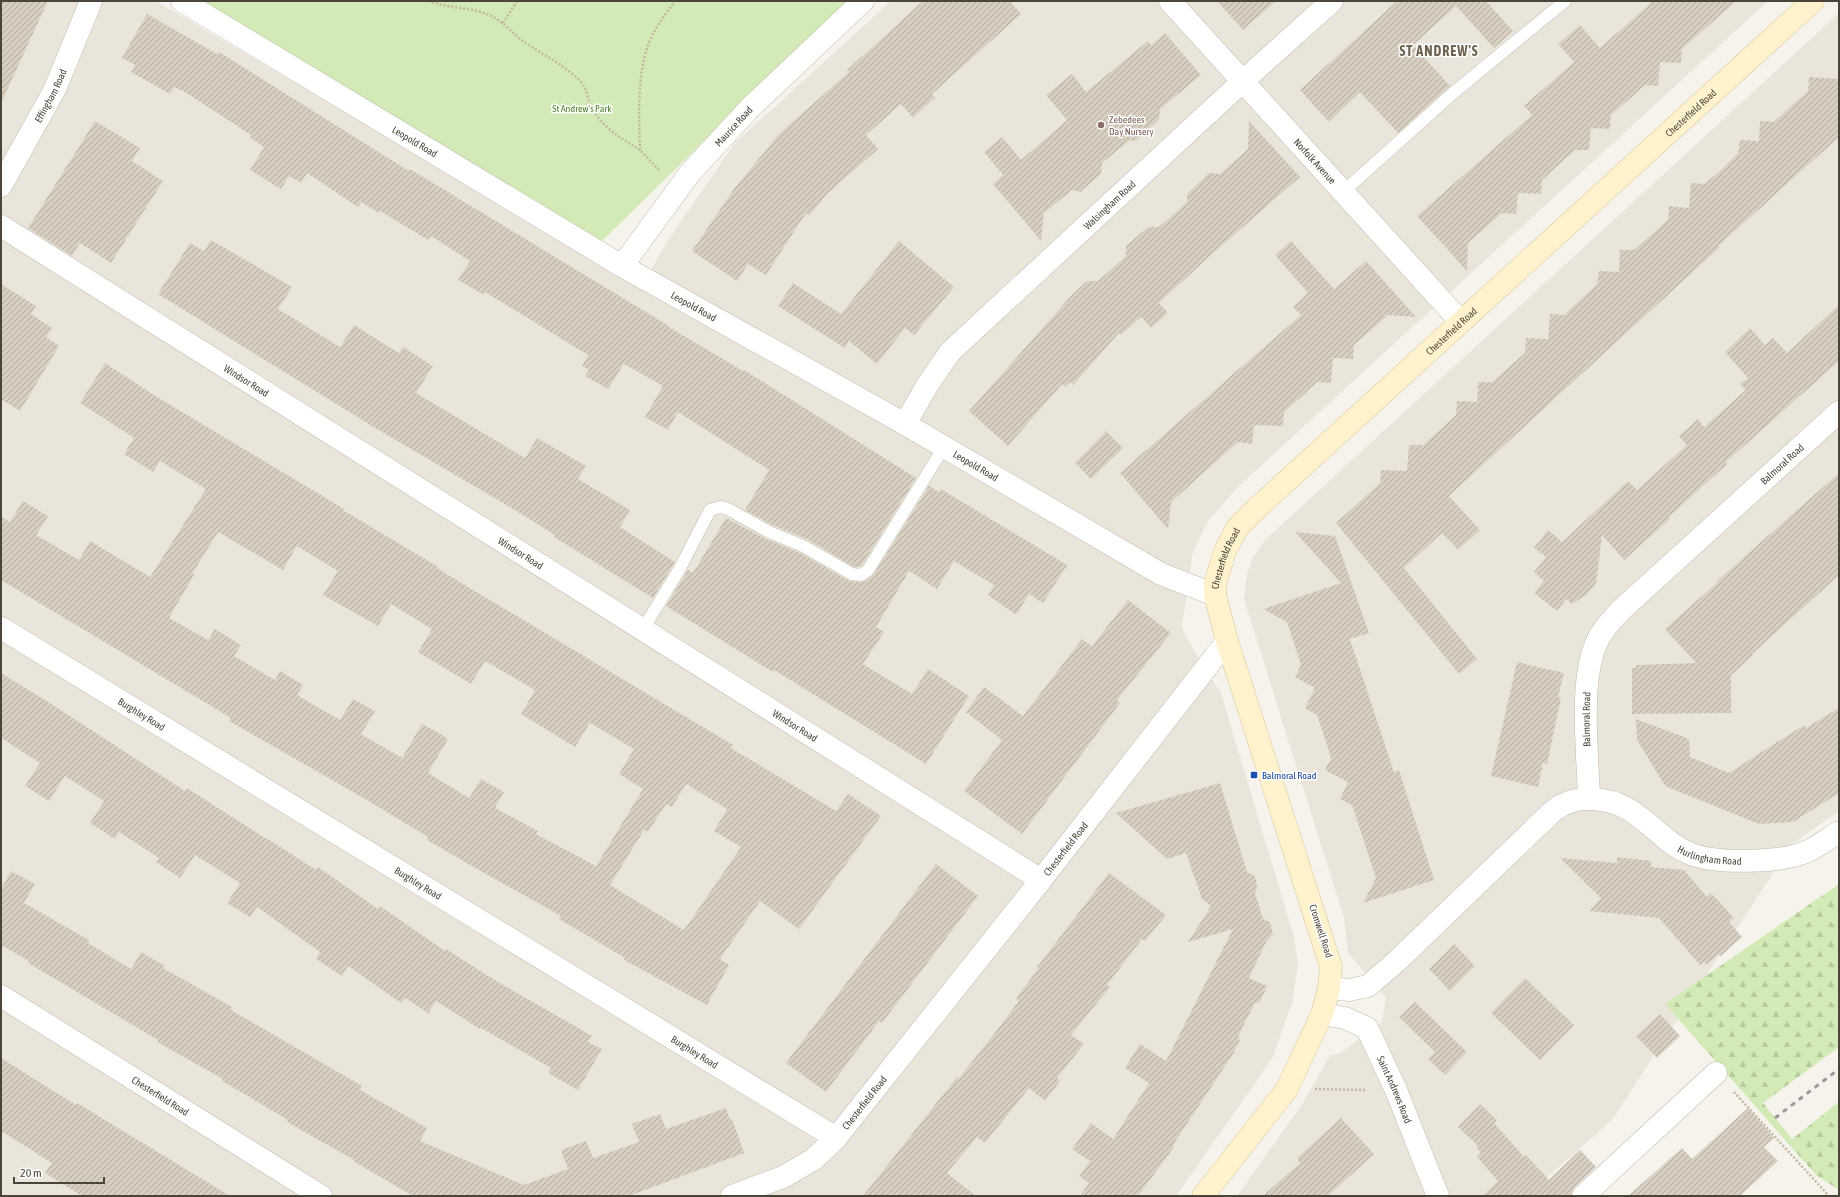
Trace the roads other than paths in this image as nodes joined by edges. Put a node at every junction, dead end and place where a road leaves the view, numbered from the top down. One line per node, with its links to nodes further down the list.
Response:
1 (91, 1): 9 (street, Effingham Road)
2 (182, 1): 12 (street, Leopold Road)
3 (863, 1): 12 (street, Maurice Road)
4 (1170, 1): 8 (street, Norfolk Avenue)
5 (1332, 1): 8 (street, Walsingham Road)
6 (1565, 1): 10 (lane)
7 (1813, 1): 13 (street, Chesterfield Road)
8 (1243, 81): 10 (street, Norfolk Avenue); 15 (street, Walsingham Road)
9 (1, 186)
10 (1343, 192): 13 (street, Norfolk Avenue)
11 (1, 226): 19 (street, Windsor Road)
12 (622, 266): 15 (street, Leopold Road)
13 (1461, 322): 17 (street, Chesterfield Road)
14 (1839, 412): 21 (street, Balmoral Road)
15 (905, 424): 16 (street, Leopold Road)
16 (944, 447): 17 (street, Leopold Road); 19 (lane)
17 (1215, 595): 20 (street, Chesterfield Road)
18 (1, 628): 28 (street, Burghley Road)
19 (643, 629): 23 (street, Windsor Road)
20 (1227, 641): 23 (street, Chesterfield Road); 24 (street, Cromwell Road)
21 (1589, 799): 22 (street, Hurlingham Road); 24 (street)
22 (1839, 832)
23 (1041, 880): 28 (street, Chesterfield Road)
24 (1329, 988): 26 (street, Cromwell Road)
25 (1, 996): 29 (street, Chesterfield Road)
26 (1322, 1014): 31 (street, Cromwell Road); 32 (street, Saint Andrews Road)
27 (1716, 1073): 33 (street)
28 (836, 1138): 30 (street, Chesterfield Road)
29 (321, 1196)
30 (732, 1196)
31 (1203, 1196)
32 (1438, 1196)
33 (1583, 1196)

